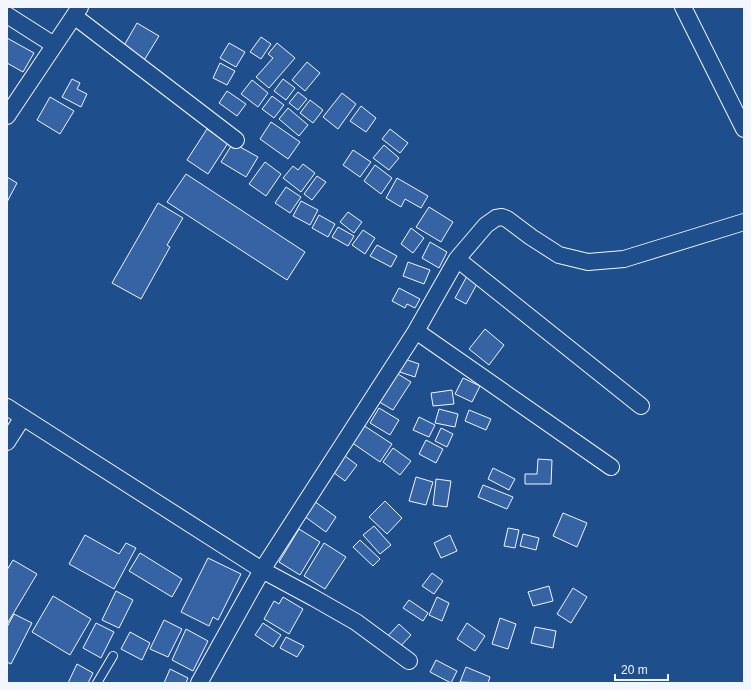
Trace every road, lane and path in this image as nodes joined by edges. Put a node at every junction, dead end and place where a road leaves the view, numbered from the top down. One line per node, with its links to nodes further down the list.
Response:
1 (683, 7): 6 (street)
2 (77, 12): 4 (street); 7 (street)
3 (7, 15): 4 (street)
4 (54, 45): 5 (street)
5 (7, 116)
6 (744, 129)
7 (236, 140)
8 (744, 222): 9 (street)
9 (458, 259): 10 (street); 11 (street)
10 (416, 331): 15 (street); 16 (street)
11 (640, 406)
12 (7, 407): 13 (street)
13 (23, 417): 14 (street); 16 (street)
14 (7, 442)
15 (611, 467)
16 (262, 570): 18 (street); 20 (street)
17 (114, 656): 19 (lane)
18 (409, 661)
19 (97, 683)
20 (199, 683)

